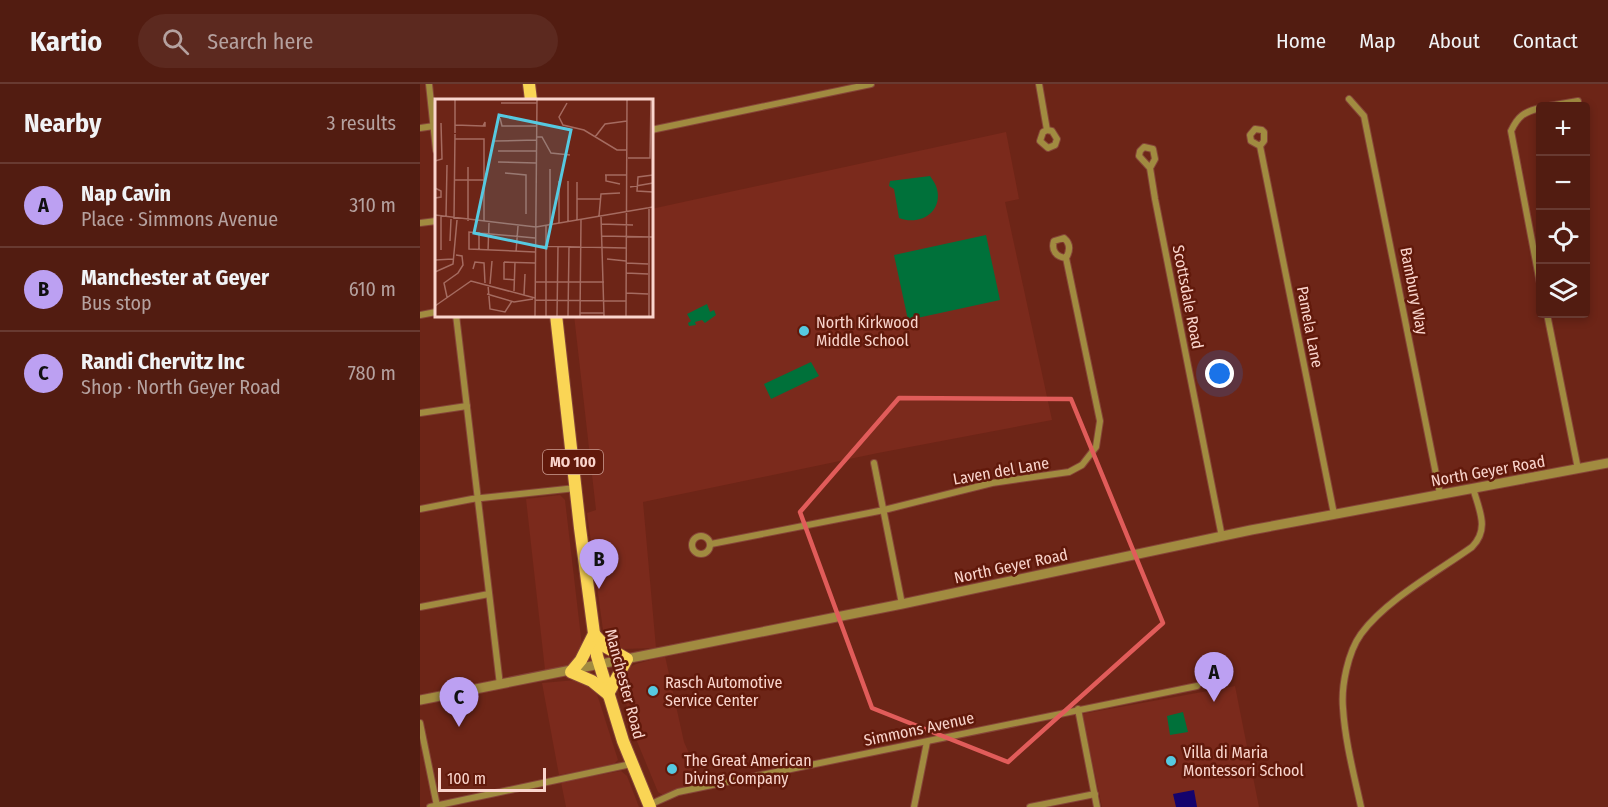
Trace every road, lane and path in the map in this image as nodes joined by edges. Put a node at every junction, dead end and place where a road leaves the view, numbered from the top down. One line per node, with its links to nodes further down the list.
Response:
1 (429, 84): 10 (street)
2 (529, 84): 5 (main road)
3 (871, 84): 12 (street)
4 (1039, 84): 13 (street)
5 (531, 99)
6 (1349, 99): 33 (street, Bambury Way)
7 (1578, 101): 8 (street)
8 (1572, 102)
9 (1536, 109): 20 (street)
10 (434, 126): 11 (street); 14 (street)
11 (420, 129)
12 (652, 130)
13 (1047, 130)
14 (435, 138)
15 (1260, 147): 37 (street, Pamela Lane)
16 (1150, 168): 38 (street, Scottsdale Road)
17 (435, 221): 18 (street)
18 (420, 223)
19 (1066, 258): 36 (street, Laven del Lane)
20 (1536, 264)
21 (435, 312): 22 (street)
22 (420, 315)
23 (456, 316): 26 (street)
24 (556, 316): 31 (main road, Manchester Road / MO 100)
25 (1547, 318): 30 (street)
26 (467, 405): 27 (street); 34 (street)
27 (420, 413)
28 (874, 463): 36 (street)
29 (1608, 463): 30 (street, North Geyer Road)
30 (1578, 469): 32 (street, North Geyer Road)
31 (576, 488): 34 (street); 43 (main road, Manchester Road / MO 100)
32 (1473, 489): 33 (street, North Geyer Road); 61 (street)
33 (1440, 494): 37 (street, North Geyer Road)
34 (478, 500): 35 (street); 40 (street)
35 (420, 509)
36 (884, 510): 39 (street, Laven del Lane); 41 (street)
37 (1334, 514): 38 (street, North Geyer Road)
38 (1222, 537): 41 (street, North Geyer Road)
39 (711, 544)
40 (489, 594): 42 (street); 47 (street)
41 (902, 604): 44 (street, North Geyer Road)
42 (420, 607)
43 (594, 634): 44 (main road); 45 (main road, Manchester Road / MO 100); 46 (main road)
44 (627, 659): 45 (street, North Geyer Road); 49 (main road)
45 (600, 666): 46 (street, North Geyer Road); 49 (main road, Manchester Road / MO 100)
46 (571, 672): 47 (street, North Geyer Road); 49 (main road)
47 (500, 685): 50 (street, North Geyer Road)
48 (1197, 686): 51 (street, Simmons Avenue)
49 (608, 694): 54 (main road, Manchester Road / MO 100)
50 (420, 700)
51 (1078, 709): 53 (street, Simmons Avenue); 55 (street)
52 (420, 723): 56 (street)
53 (927, 742): 57 (street, Simmons Avenue); 58 (street)
54 (631, 764): 56 (street); 57 (main road, Manchester Road / MO 100)
55 (1095, 794): 59 (street); 60 (street)
56 (435, 806)
57 (650, 806)
58 (914, 807)
59 (1029, 807)
60 (1097, 807)
61 (1361, 807)

